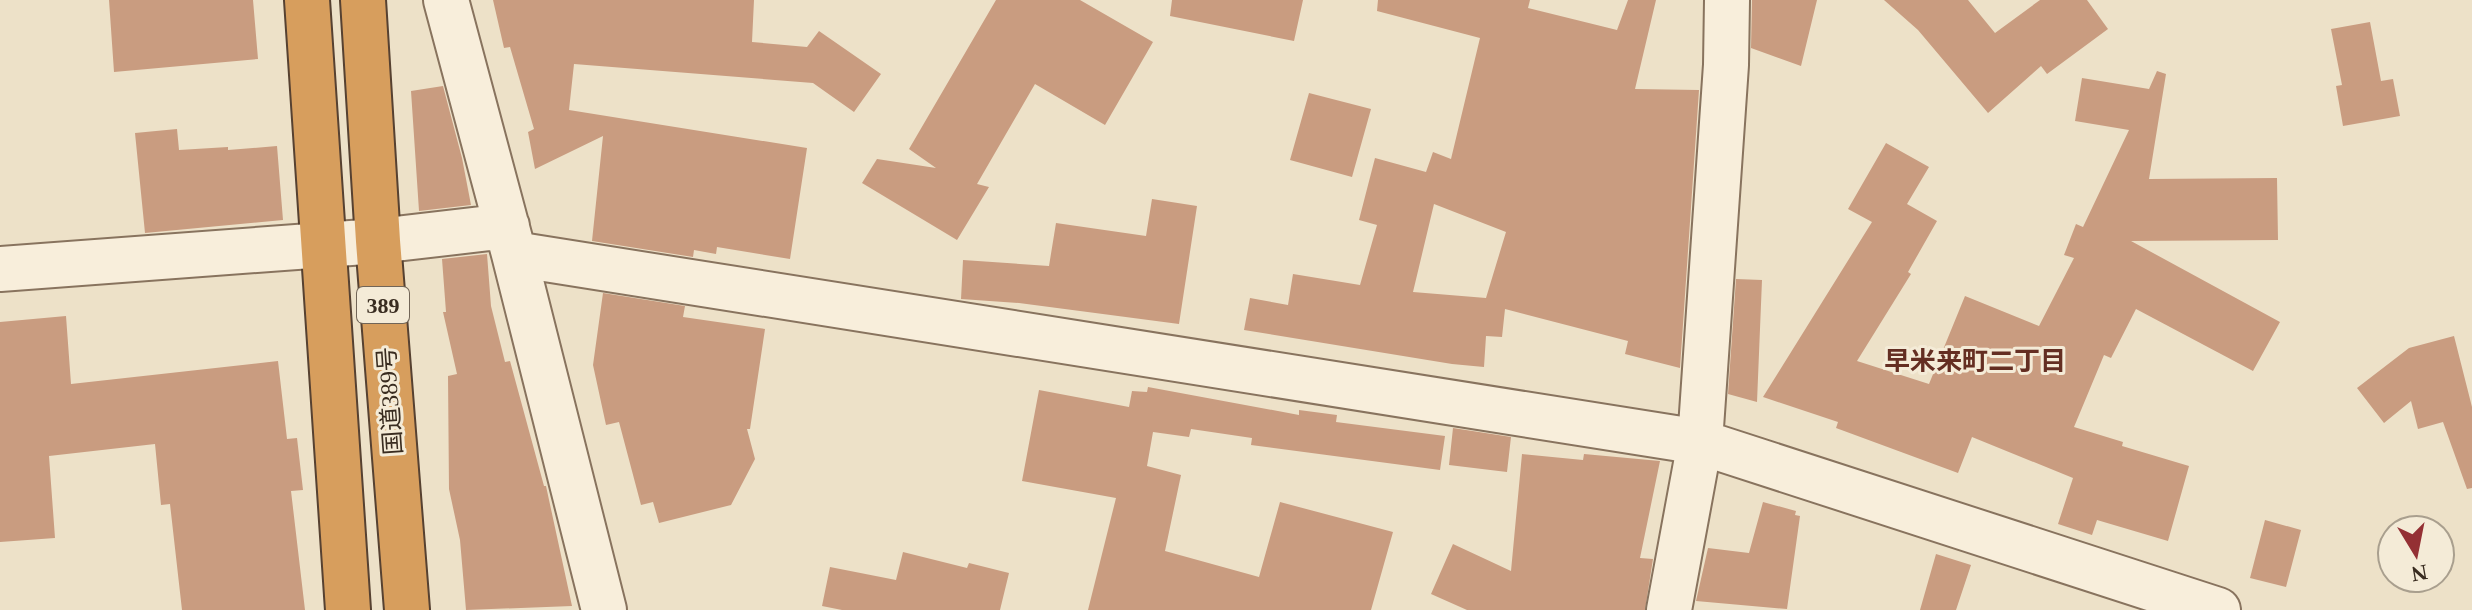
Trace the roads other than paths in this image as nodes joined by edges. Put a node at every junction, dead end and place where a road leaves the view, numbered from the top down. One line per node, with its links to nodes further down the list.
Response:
1 (307, 0): 7 (highway, 389)
2 (363, 0): 6 (highway, 国道389号 / 389)
3 (446, 0): 5 (street)
4 (1727, 0): 9 (street)
5 (511, 240): 6 (street); 9 (street); 12 (street)
6 (378, 241): 7 (street); 11 (highway, 国道389号 / 389)
7 (322, 245): 8 (street); 10 (highway, 389)
8 (0, 269)
9 (1700, 442): 13 (street); 14 (street)
10 (348, 610)
11 (407, 610)
12 (604, 610)
13 (1669, 610)
14 (2218, 610)

